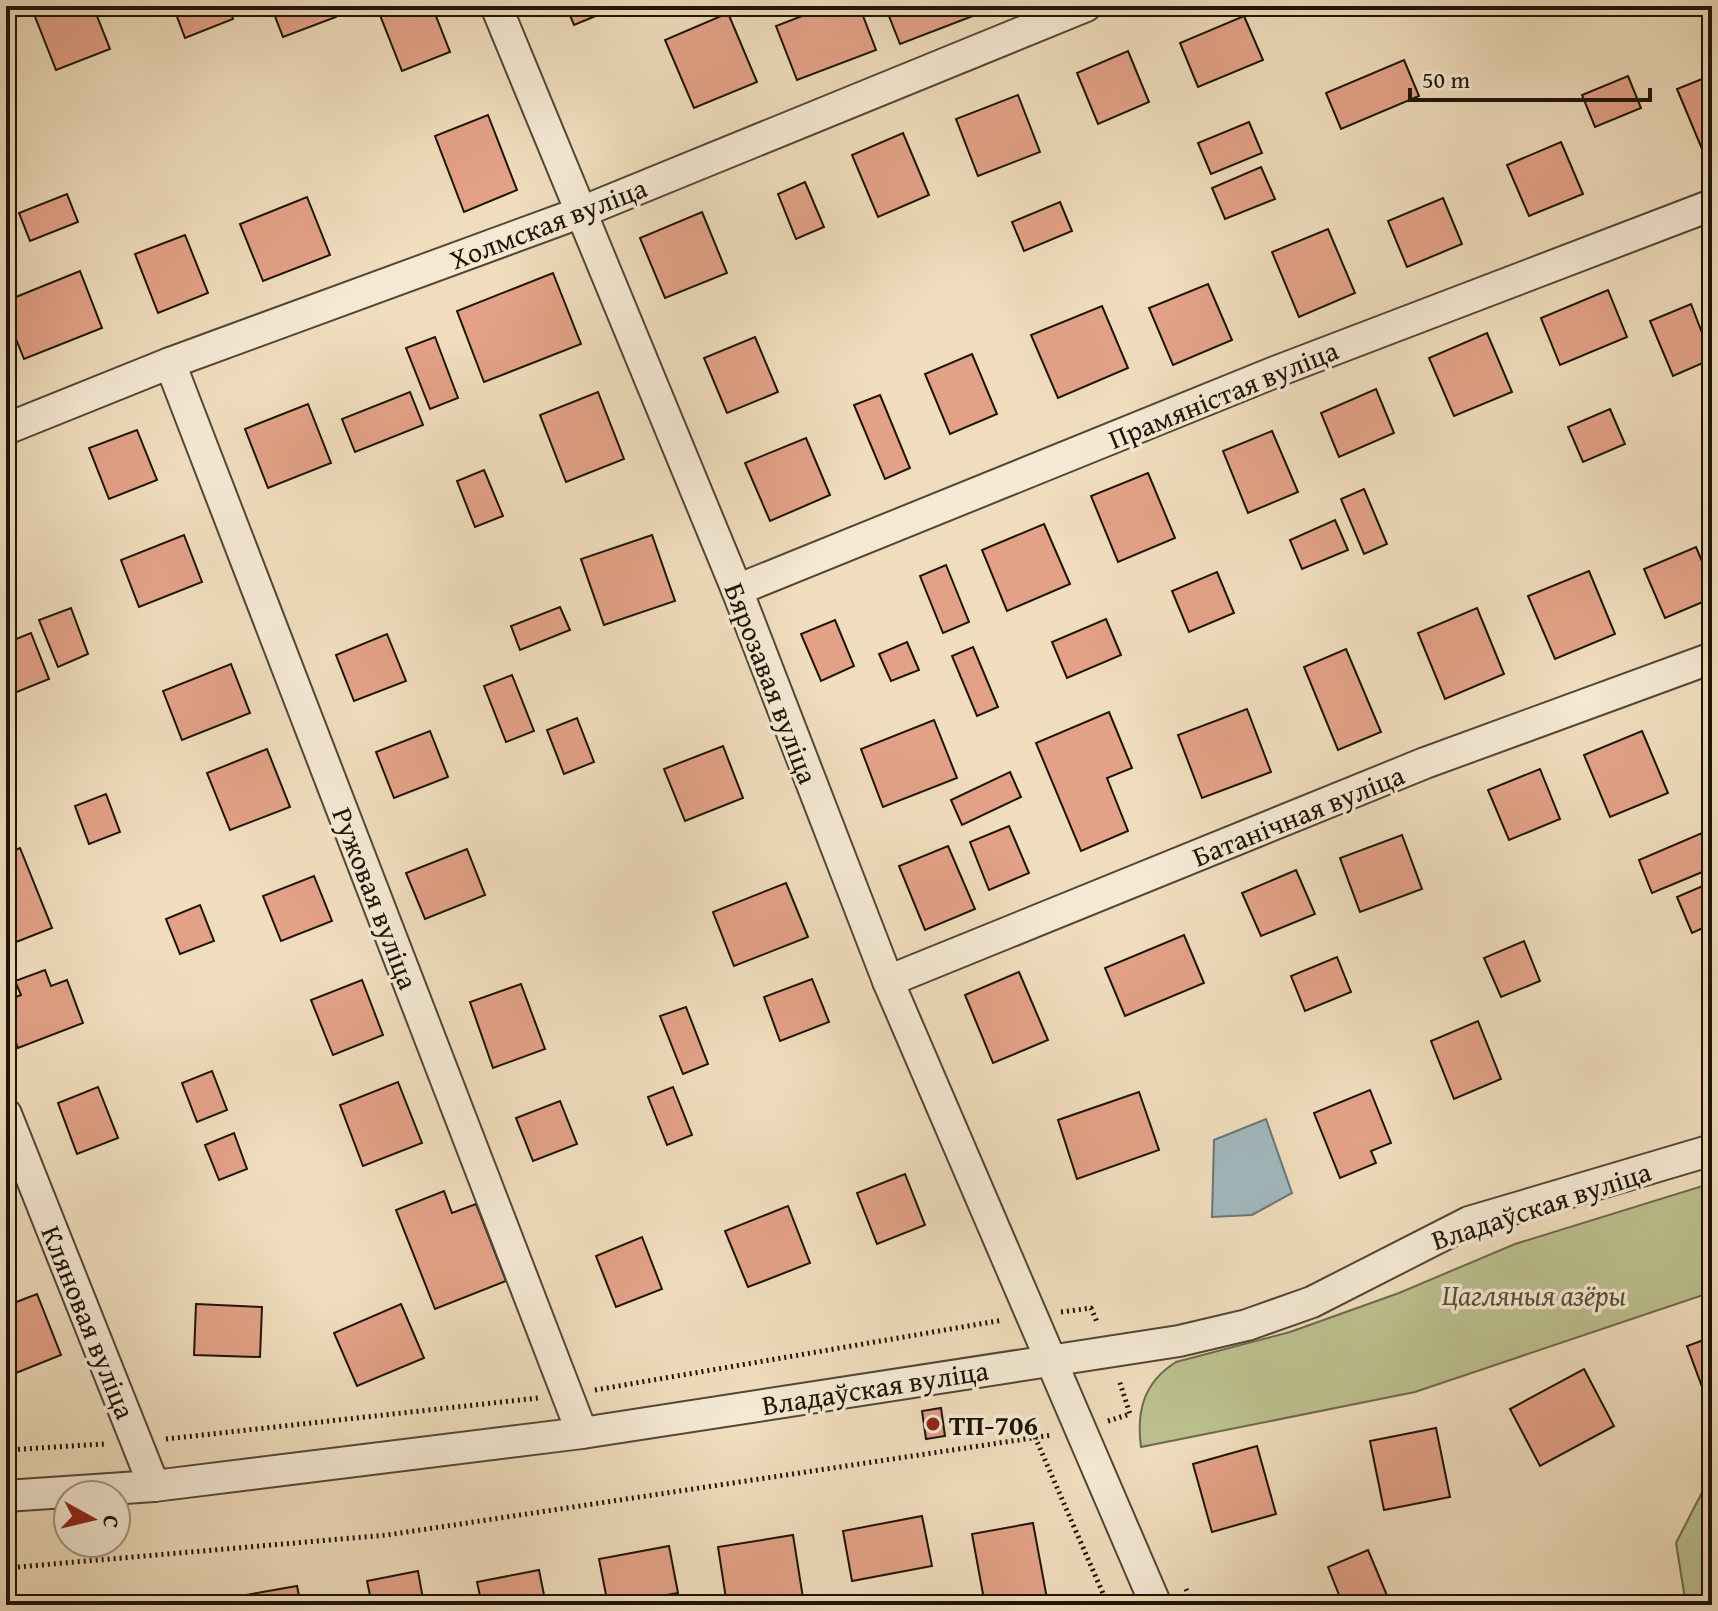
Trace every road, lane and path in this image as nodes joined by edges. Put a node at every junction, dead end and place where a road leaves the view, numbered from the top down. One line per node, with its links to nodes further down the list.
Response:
1 (496, 6): 4 (street, Бярозавая вуліца)
2 (1086, 6): 4 (street, Холмская вуліца)
3 (1712, 205): 7 (street, Прамяністая вуліца)
4 (579, 213): 5 (street, Холмская вуліца); 7 (street, Бярозавая вуліца)
5 (170, 363): 6 (street, Холмская вуліца); 13 (street, Ружовая вуліца)
6 (6, 429)
7 (737, 590): 9 (street, Бярозавая вуліца)
8 (1712, 658): 9 (street, Батанічная вуліца)
9 (888, 981): 12 (street, Бярозавая вуліца)
10 (6, 1114): 15 (street, Кляновая вуліца)
11 (1712, 1150): 12 (street, Владаўская вуліца)
12 (1049, 1359): 13 (street, Владаўская вуліца); 18 (street, Бярозавая вуліца)
13 (582, 1433): 15 (street, Владаўская вуліца)
14 (1035, 1437): 17 (path)
15 (154, 1486): 16 (street, Владаўская вуліца)
16 (6, 1496)
17 (1108, 1605)
18 (1156, 1605)

